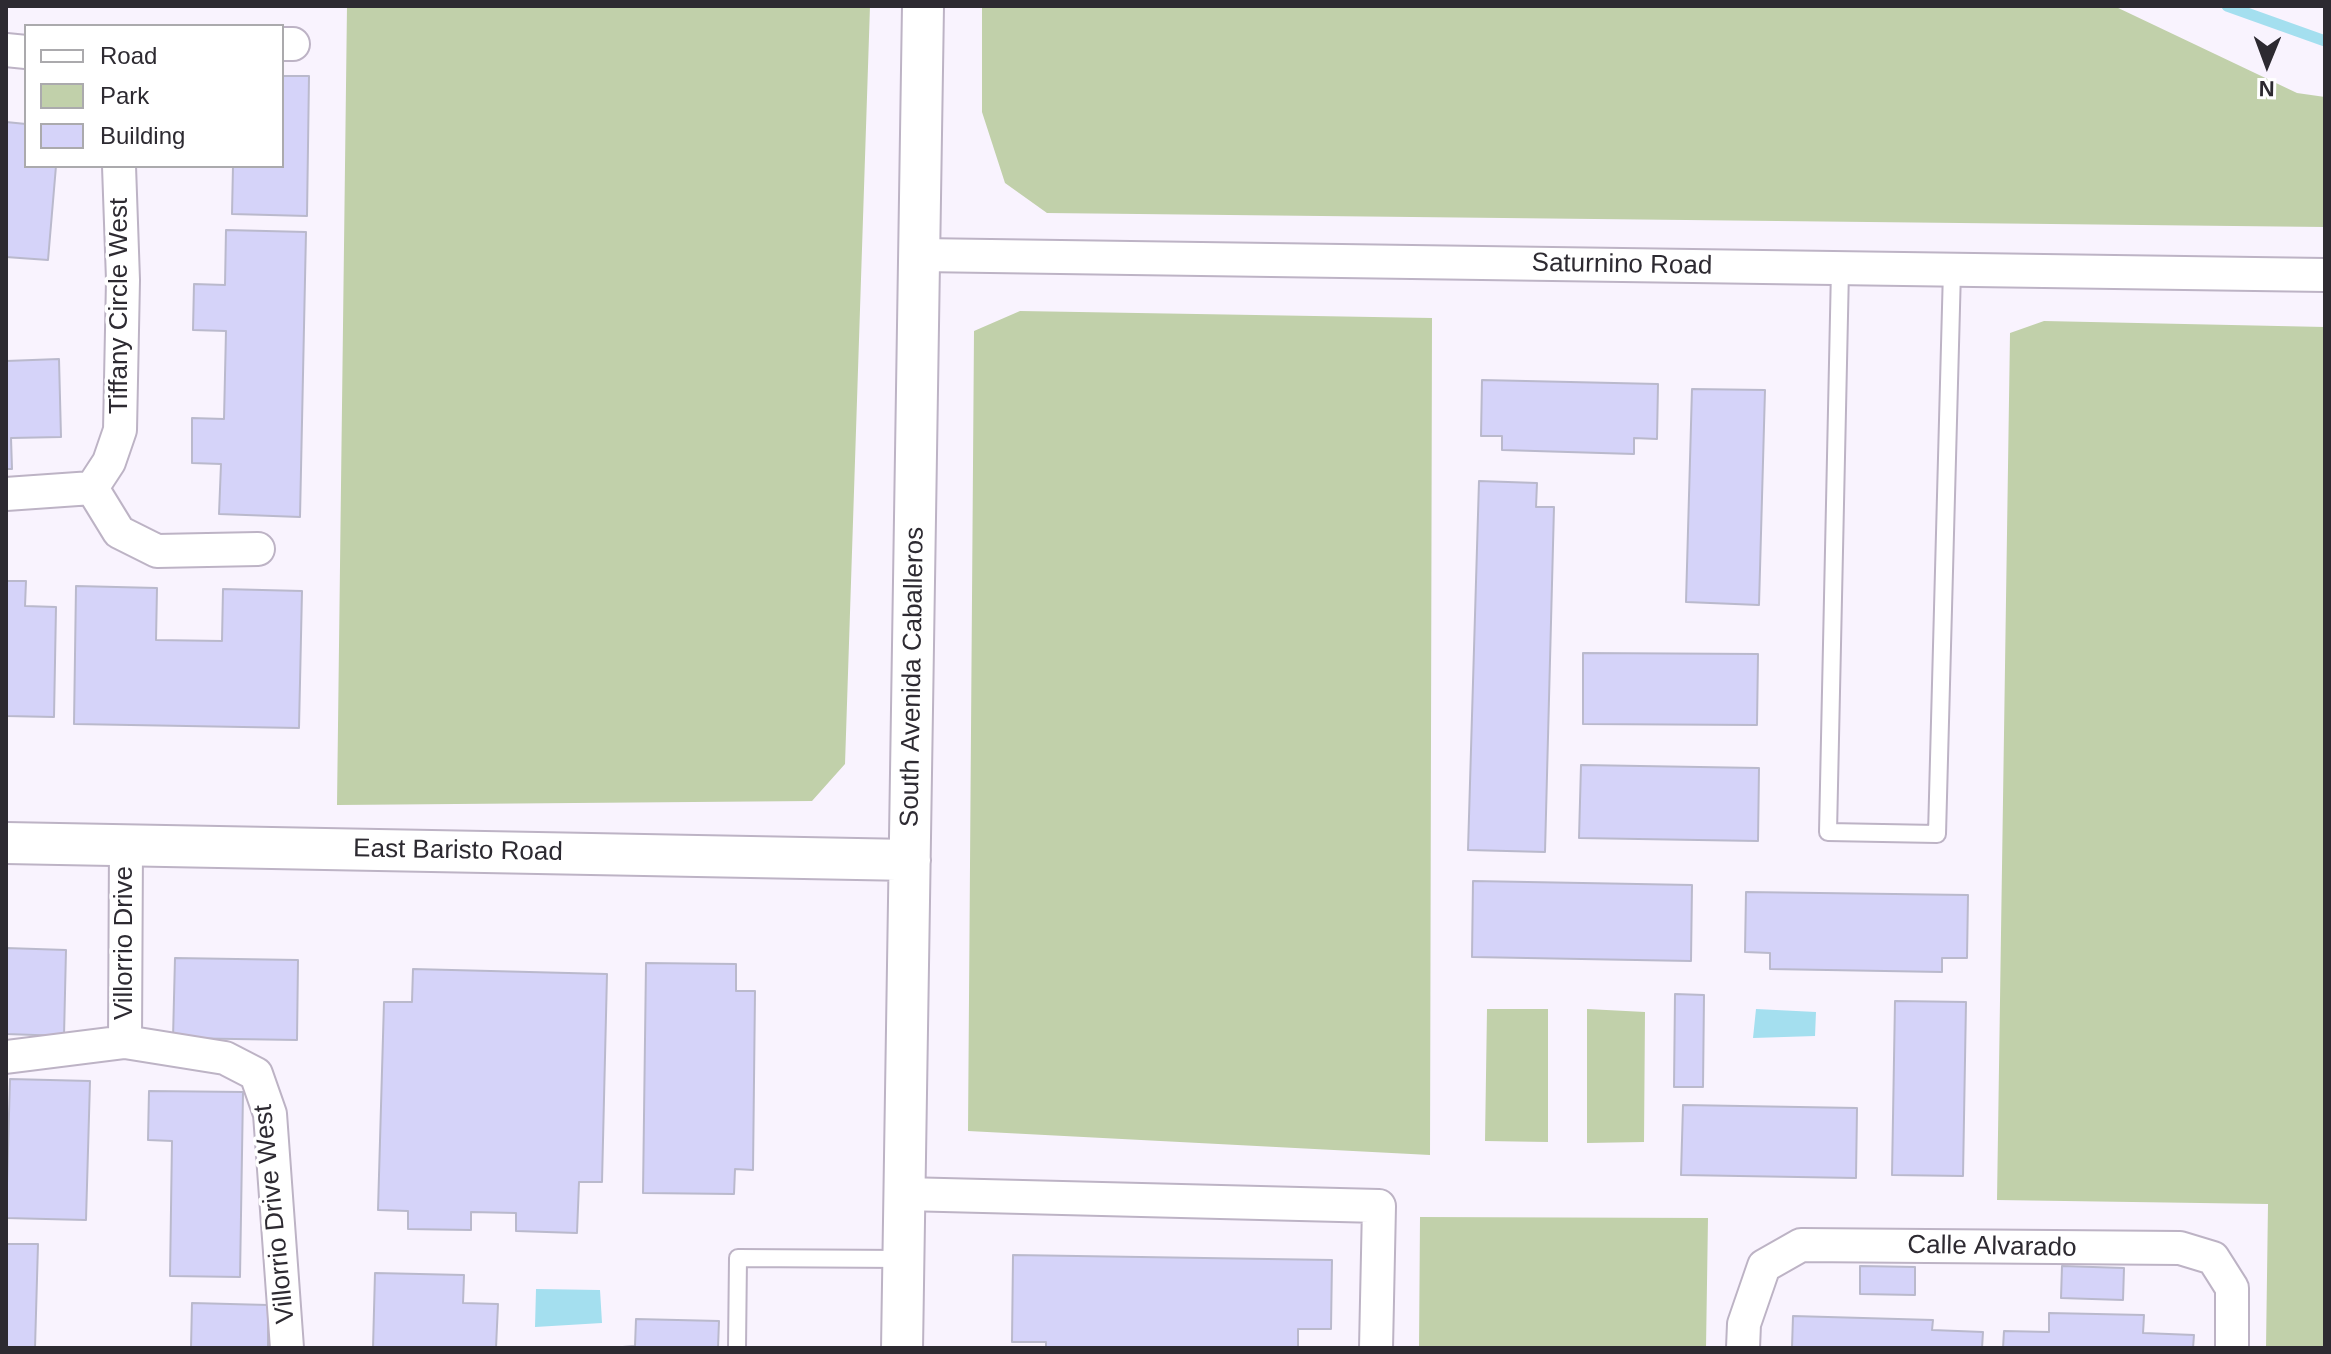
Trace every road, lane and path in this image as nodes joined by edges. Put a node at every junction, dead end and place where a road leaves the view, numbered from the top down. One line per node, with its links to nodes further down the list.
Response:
1 (923, 6): 3 (street, South Avenida Caballeros)
2 (119, 168): 7 (street, Tiffany Circle West)
3 (920, 255): 4 (street, Saturnino Road); 12 (street, South Avenida Caballeros)
4 (1840, 269): 5 (street, Saturnino Road); 5 (lane)
5 (1952, 270): 6 (street, Saturnino Road)
6 (2325, 275)
7 (92, 488): 8 (street); 9 (street)
8 (6, 494)
9 (258, 549)
10 (6, 843): 11 (street, East Baristo Road)
11 (126, 845): 12 (street, East Baristo Road); 13 (street, Villorrio Drive)
12 (910, 860): 15 (street, South Avenida Caballeros)
13 (125, 1042): 14 (street, Villorrio Drive West); 17 (street, Villorrio Drive West)
14 (6, 1057)
15 (904, 1194): 16 (street, South Avenida Caballeros); 20 (street)
16 (903, 1259): 18 (lane); 19 (street, South Avenida Caballeros)
17 (287, 1348)
18 (737, 1348)
19 (902, 1348)
20 (1376, 1348)
21 (1743, 1348): 22 (street, Calle Alvarado)
22 (2232, 1348)

